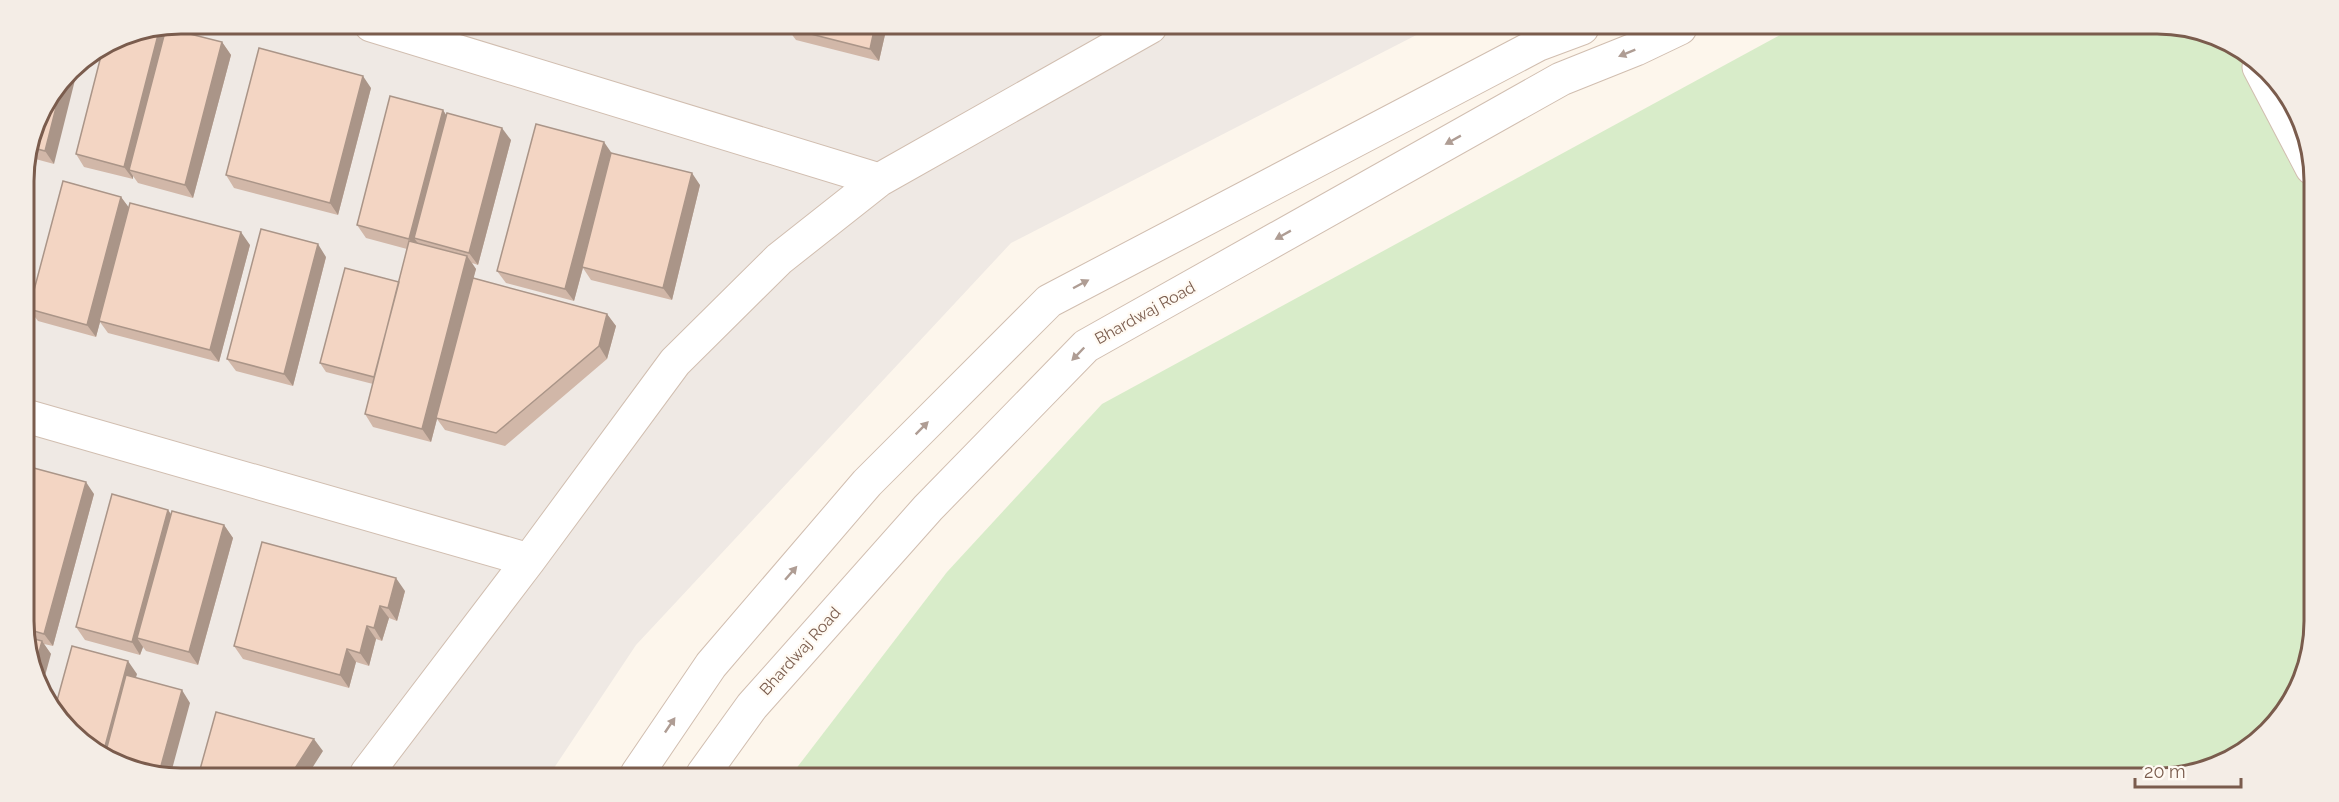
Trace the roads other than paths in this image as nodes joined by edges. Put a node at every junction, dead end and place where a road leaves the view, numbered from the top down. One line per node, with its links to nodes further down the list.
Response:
1 (404, 34): 8 (street)
2 (1138, 34): 8 (street)
3 (1667, 34): 5 (street, Bhardwaj Road, one-way to 5)
4 (1534, 36): 5 (street); 12 (street, one-way to 4)
5 (1561, 79): 13 (street, Bhardwaj Road, one-way to 13)
6 (2268, 84): 7 (street)
7 (2300, 146)
8 (879, 180): 10 (street)
9 (34, 418): 10 (street)
10 (529, 560): 11 (street)
11 (371, 768)
12 (642, 768)
13 (708, 768)

